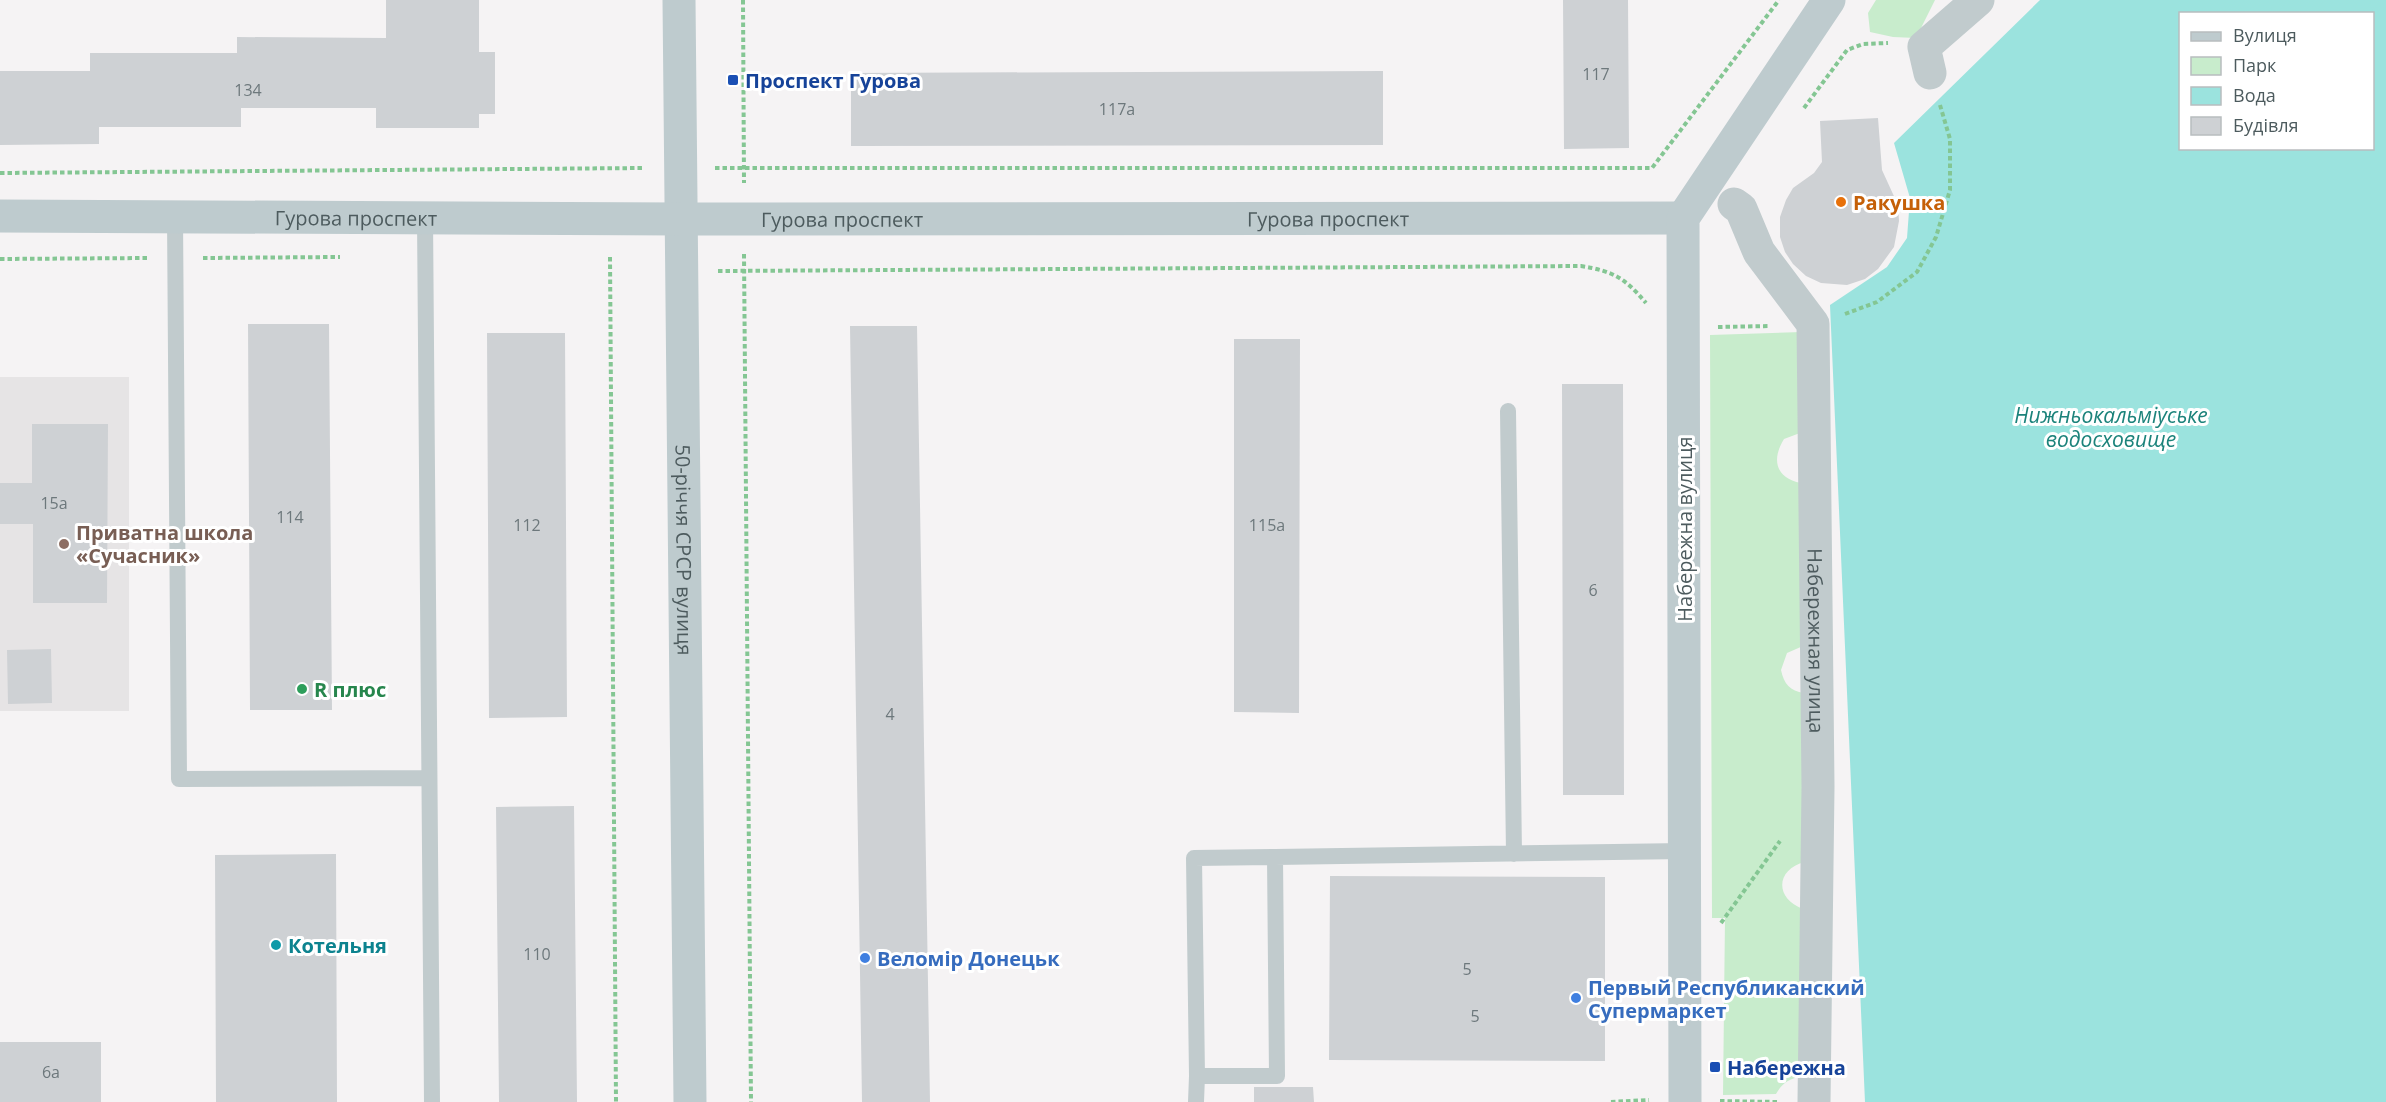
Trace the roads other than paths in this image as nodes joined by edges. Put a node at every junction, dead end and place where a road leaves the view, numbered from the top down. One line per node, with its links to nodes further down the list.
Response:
1 (679, 0): 10 (main road, 50-річчя СРСР вулиця)
2 (1829, 0): 9 (main road)
3 (1978, 0): 4 (street)
4 (1927, 60)
5 (1734, 204): 21 (street, Набережная улица)
6 (0, 216): 7 (main road, Гурова проспект)
7 (175, 216): 8 (main road, Гурова проспект); 12 (lane)
8 (425, 218): 10 (main road, Гурова проспект); 12 (lane)
9 (1683, 218): 10 (main road, Гурова проспект); 13 (main road, Набережна вулиця)
10 (682, 219): 18 (main road, 50-річчя СРСР вулиця)
11 (1508, 411): 14 (lane)
12 (429, 778): 17 (lane)
13 (1685, 851): 14 (lane); 20 (main road, Набережна вулиця)
14 (1514, 854): 15 (lane)
15 (1275, 857): 16 (lane); 16 (lane)
16 (1197, 1076): 19 (lane)
17 (432, 1102)
18 (690, 1102)
19 (1196, 1102)
20 (1705, 1102)
21 (1814, 1102)

